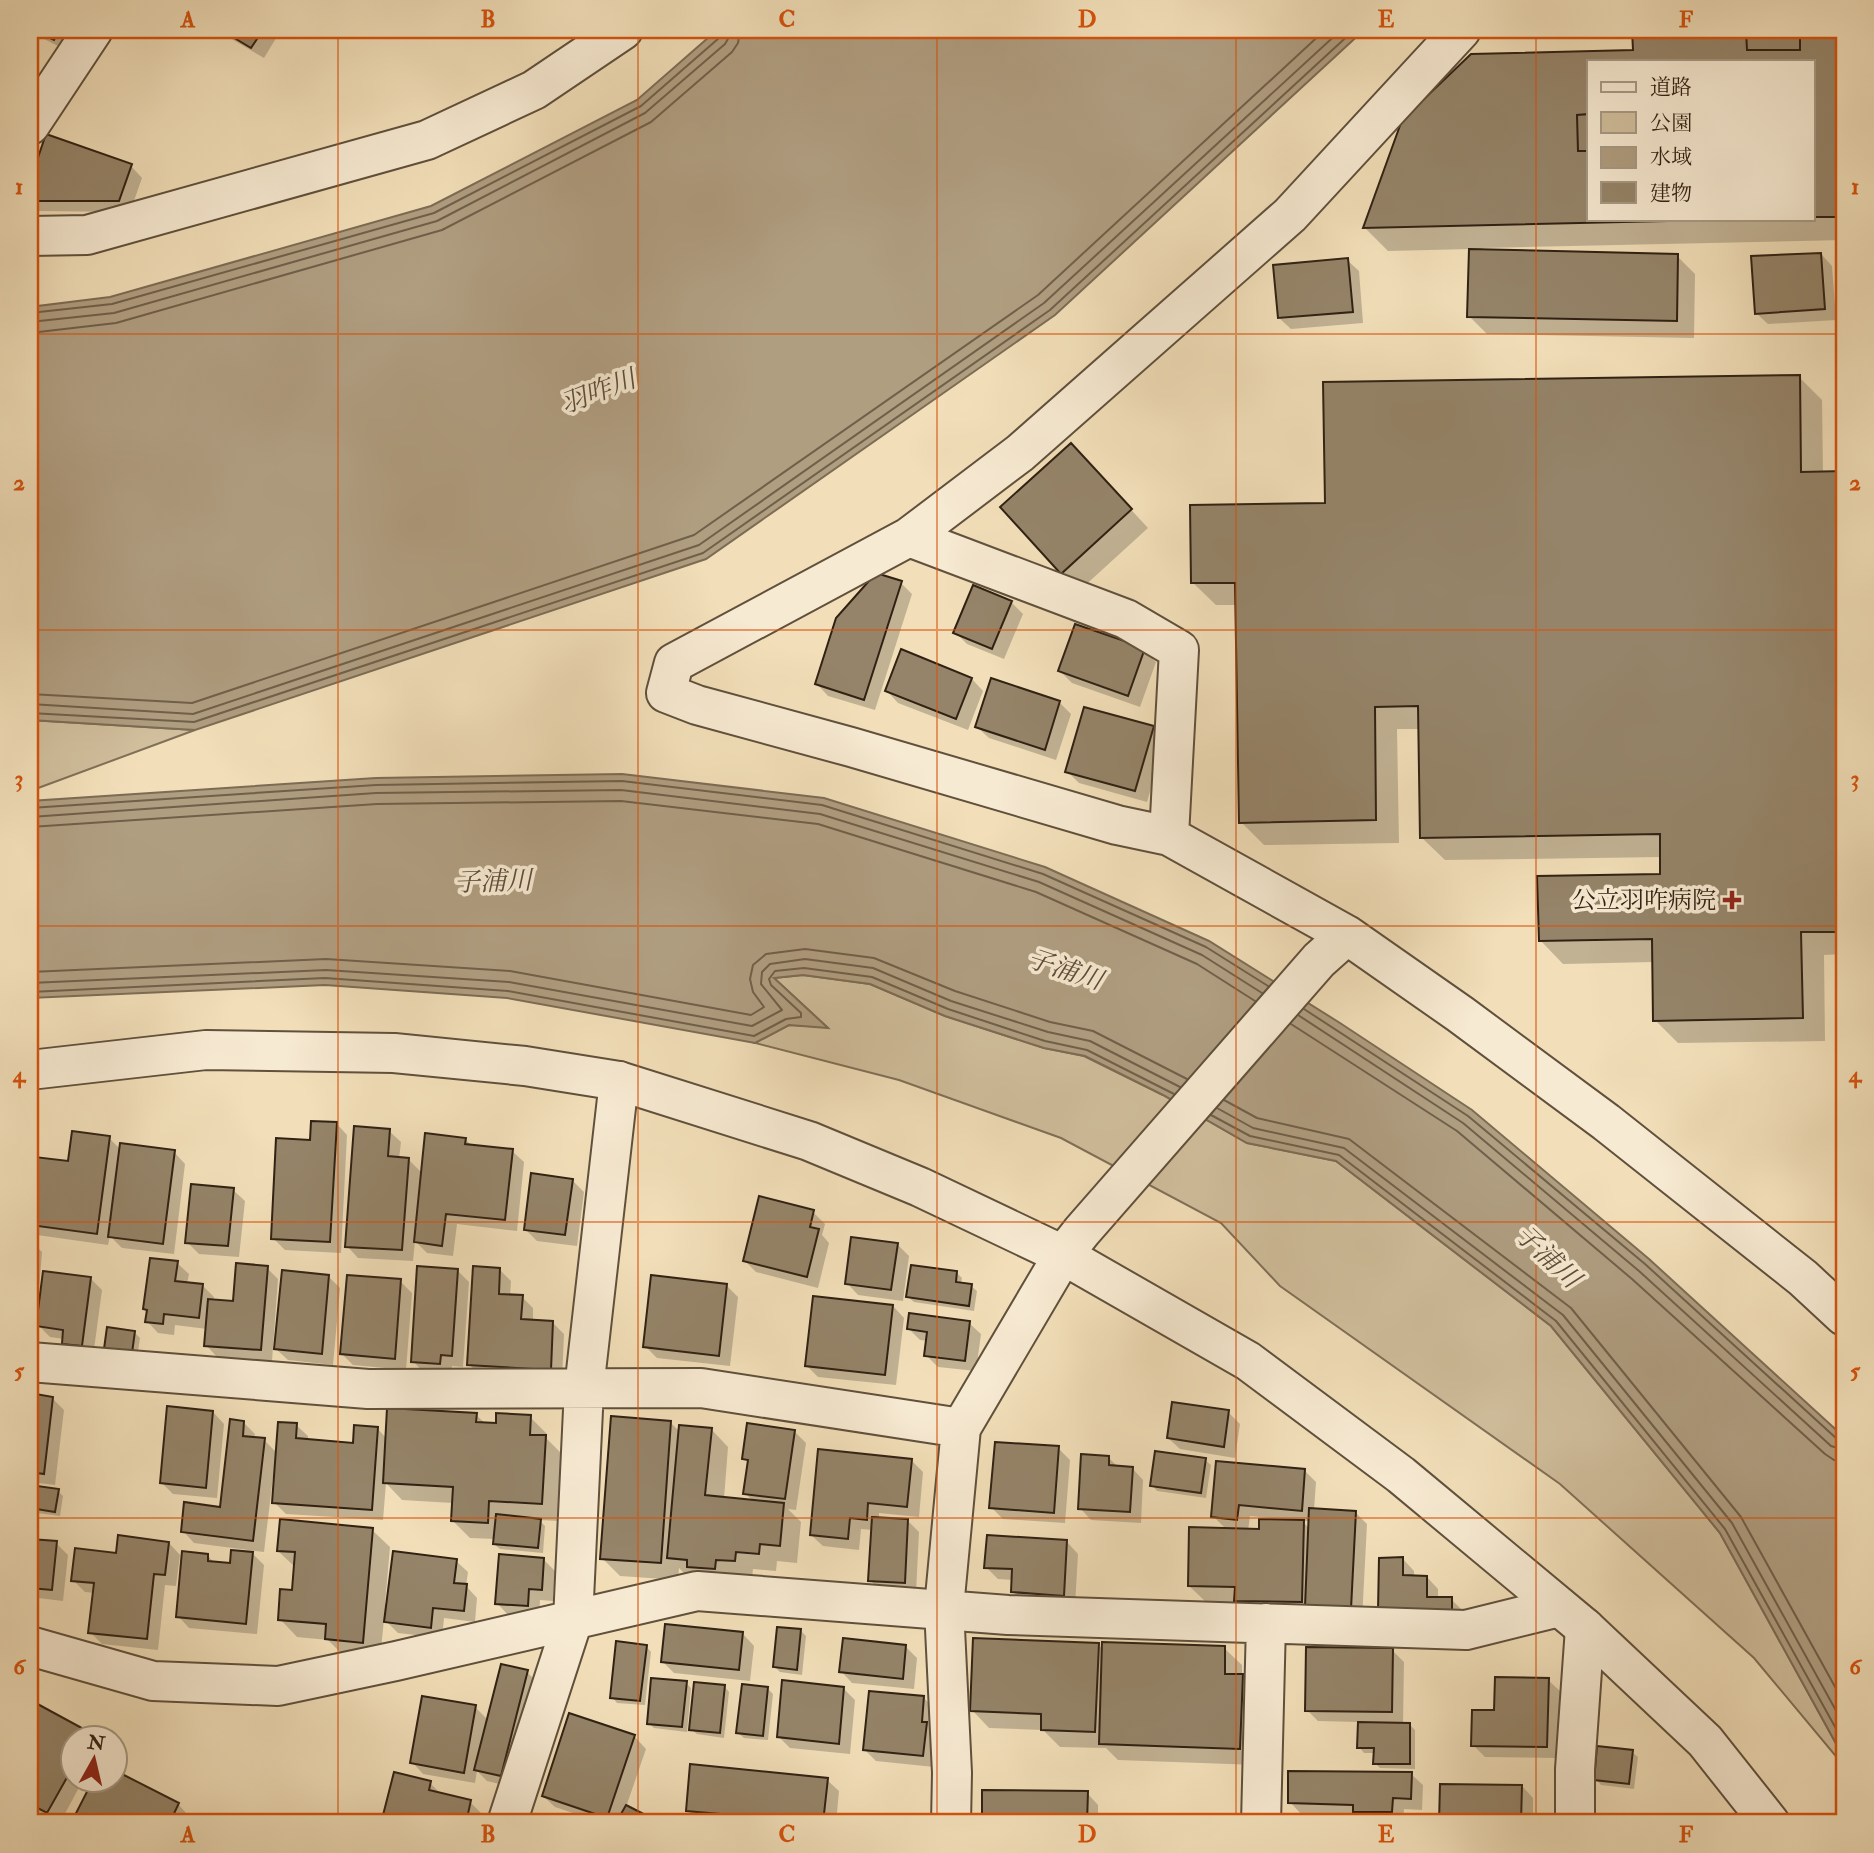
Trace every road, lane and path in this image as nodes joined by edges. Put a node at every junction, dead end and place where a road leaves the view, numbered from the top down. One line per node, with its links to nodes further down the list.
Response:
1 (93, 30): 4 (street)
2 (623, 30): 5 (street)
3 (1461, 30): 6 (street)
4 (30, 125)
5 (30, 236)
6 (909, 537): 7 (street); 7 (street)
7 (1169, 836): 8 (street)
8 (1347, 935): 11 (street); 12 (street)
9 (30, 1070): 10 (street)
10 (619, 1081): 11 (street); 14 (street)
11 (1072, 1243): 15 (street); 17 (street)
12 (1844, 1316)
13 (30, 1362): 14 (street)
14 (584, 1389): 15 (street); 18 (street)
15 (961, 1428): 16 (street)
16 (944, 1608): 18 (street); 19 (street); 22 (street)
17 (1572, 1617): 19 (street); 24 (street); 25 (street)
18 (573, 1620): 20 (street); 21 (street)
19 (1266, 1623): 23 (street)
20 (30, 1646)
21 (508, 1823)
22 (951, 1823)
23 (1261, 1823)
24 (1575, 1823)
25 (1770, 1823)

